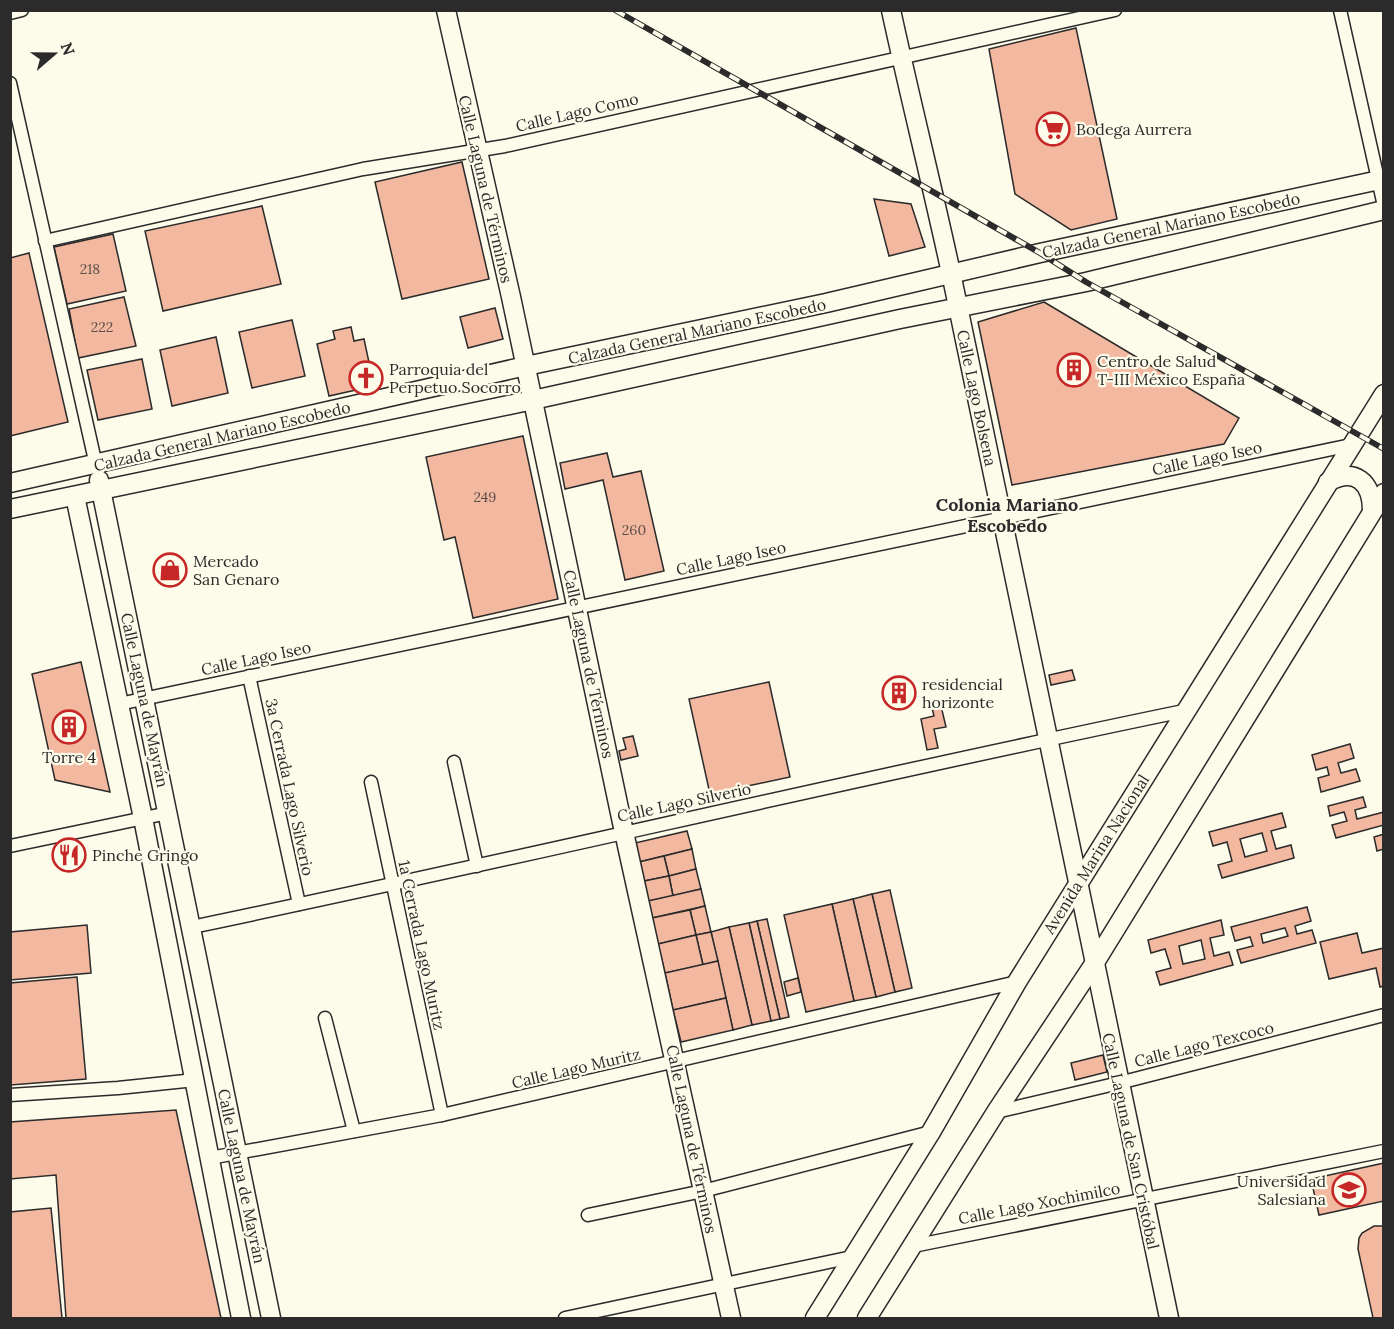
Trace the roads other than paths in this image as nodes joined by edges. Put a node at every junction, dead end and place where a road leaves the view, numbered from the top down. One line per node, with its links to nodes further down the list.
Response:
1 (22, 10): 6 (street)
2 (446, 10): 9 (main road, Calle Laguna de Términos)
3 (891, 10): 7 (main road, Calle Lago Bolsena)
4 (1115, 10): 7 (street, Calle Lago Como)
5 (1340, 10): 10 (street)
6 (10, 13)
7 (901, 57): 9 (street, Calle Lago Como); 13 (main road, Calle Lago Bolsena)
8 (10, 84): 12 (street, Calle Laguna de Mayrán)
9 (477, 151): 12 (street, Calle Lago Como); 15 (main road, Calle Laguna de Términos)
10 (1380, 179): 11 (street); 13 (main road, Calzada General Mariano Escobedo)
11 (1383, 208): 14 (main road, Calzada General Mariano Escobedo)
12 (45, 241): 19 (street, Calle Laguna de Mayrán)
13 (951, 273): 14 (main road, Calle Lago Bolsena); 15 (main road, Calzada General Mariano Escobedo)
14 (958, 307): 17 (main road, Calzada General Mariano Escobedo); 28 (main road, Calle Lago Bolsena)
15 (526, 366): 17 (main road, Calle Laguna de Términos); 19 (main road, Calzada General Mariano Escobedo)
16 (1383, 394): 18 (main road, Avenida Marina Nacional)
17 (533, 400): 23 (main road, Calzada General Mariano Escobedo); 29 (main road, Calle Laguna de Términos)
18 (1348, 449): 20 (main road, Avenida Marina Nacional); 21 (main road); 28 (street, Calle Lago Iseo)
19 (96, 465): 22 (main road, Calzada General Mariano Escobedo); 23 (main road, Calle Laguna de Mayrán)
20 (1328, 482): 27 (main road); 35 (main road, Avenida Marina Nacional)
21 (1383, 482)
22 (10, 483)
23 (101, 490): 25 (main road, Calzada General Mariano Escobedo); 30 (main road, Calle Laguna de Mayrán)
24 (1383, 493): 27 (main road)
25 (75, 495): 26 (main road, Calzada General Mariano Escobedo); 31 (main road, Calle Laguna de Mayrán)
26 (10, 509)
27 (1372, 511): 48 (main road)
28 (1003, 518): 29 (street, Calle Lago Iseo); 36 (main road, Calle Lago Bolsena)
29 (577, 607): 32 (street, Calle Lago Iseo); 41 (main road, Calle Laguna de Términos)
30 (129, 620): 31 (main road); 33 (main road, Calle Laguna de Mayrán)
31 (102, 625): 34 (main road, Calle Laguna de Mayrán)
32 (249, 676): 33 (street, Calle Lago Iseo); 46 (street, 3a Cerrada Lago Silverio)
33 (145, 698): 34 (street, Calle Lago Iseo); 39 (main road, Calle Laguna de Mayrán)
34 (119, 704): 40 (main road, Calle Laguna de Mayrán)
35 (1184, 711): 36 (street, Calle Lago Silverio); 44 (main road, Avenida Marina Nacional)
36 (1046, 739): 41 (street, Calle Lago Silverio); 44 (main road, Calle Lago Bolsena)
37 (454, 762): 43 (street)
38 (371, 782): 45 (street, 1a Cerrada Lago Muritz)
39 (168, 813): 40 (street); 47 (main road, Calle Laguna de Mayrán)
40 (142, 818): 42 (street); 53 (main road, Calle Laguna de Mayrán)
41 (624, 832): 43 (street, Calle Lago Silverio); 52 (main road, Calle Laguna de Términos)
42 (10, 846)
43 (477, 866): 45 (street, Calle Lago Silverio)
44 (1078, 884): 48 (main road, Calle Lago Bolsena); 49 (main road, Avenida Marina Nacional)
45 (393, 885): 46 (street, Calle Lago Silverio); 57 (street, 1a Cerrada Lago Muritz)
46 (299, 904): 47 (street, Calle Lago Silverio)
47 (192, 927): 61 (main road, Calle Laguna de Mayrán)
48 (1094, 963): 54 (main road, Calle Laguna de San Cristóbal); 56 (main road)
49 (1017, 982): 52 (street, Calle Lago Muritz); 59 (main road, Avenida Marina Nacional)
50 (1383, 1015): 54 (street, Calle Lago Texcoco)
51 (325, 1018): 58 (street)
52 (675, 1062): 57 (street, Calle Lago Muritz); 63 (main road, Calle Laguna de Términos)
53 (195, 1080): 55 (street); 62 (main road, Calle Laguna de Mayrán)
54 (1119, 1083): 56 (street, Calle Lago Texcoco); 64 (main road, Calle Laguna de San Cristóbal)
55 (10, 1095)
56 (996, 1112): 66 (main road)
57 (442, 1115): 58 (street, Calle Lago Muritz)
58 (354, 1131): 61 (street, Calle Lago Muritz)
59 (931, 1132): 63 (street); 67 (main road, Avenida Marina Nacional)
60 (1383, 1151): 64 (street, Calle Lago Xochimilco)
61 (237, 1153): 62 (street, Calle Lago Muritz); 70 (main road, Calle Laguna de Mayrán)
62 (210, 1158): 69 (main road, Calle Laguna de Mayrán)
63 (703, 1191): 65 (street); 68 (main road, Calle Laguna de Términos)
64 (1143, 1199): 66 (street, Calle Lago Xochimilco); 75 (main road, Calle Laguna de San Cristóbal)
65 (588, 1215)
66 (913, 1246): 74 (main road)
67 (852, 1257): 68 (street); 73 (main road, Avenida Marina Nacional)
68 (724, 1284): 71 (street); 72 (main road, Calle Laguna de Términos)
69 (241, 1318)
70 (271, 1318)
71 (565, 1318)
72 (731, 1318)
73 (815, 1318)
74 (867, 1318)
75 (1169, 1318)

